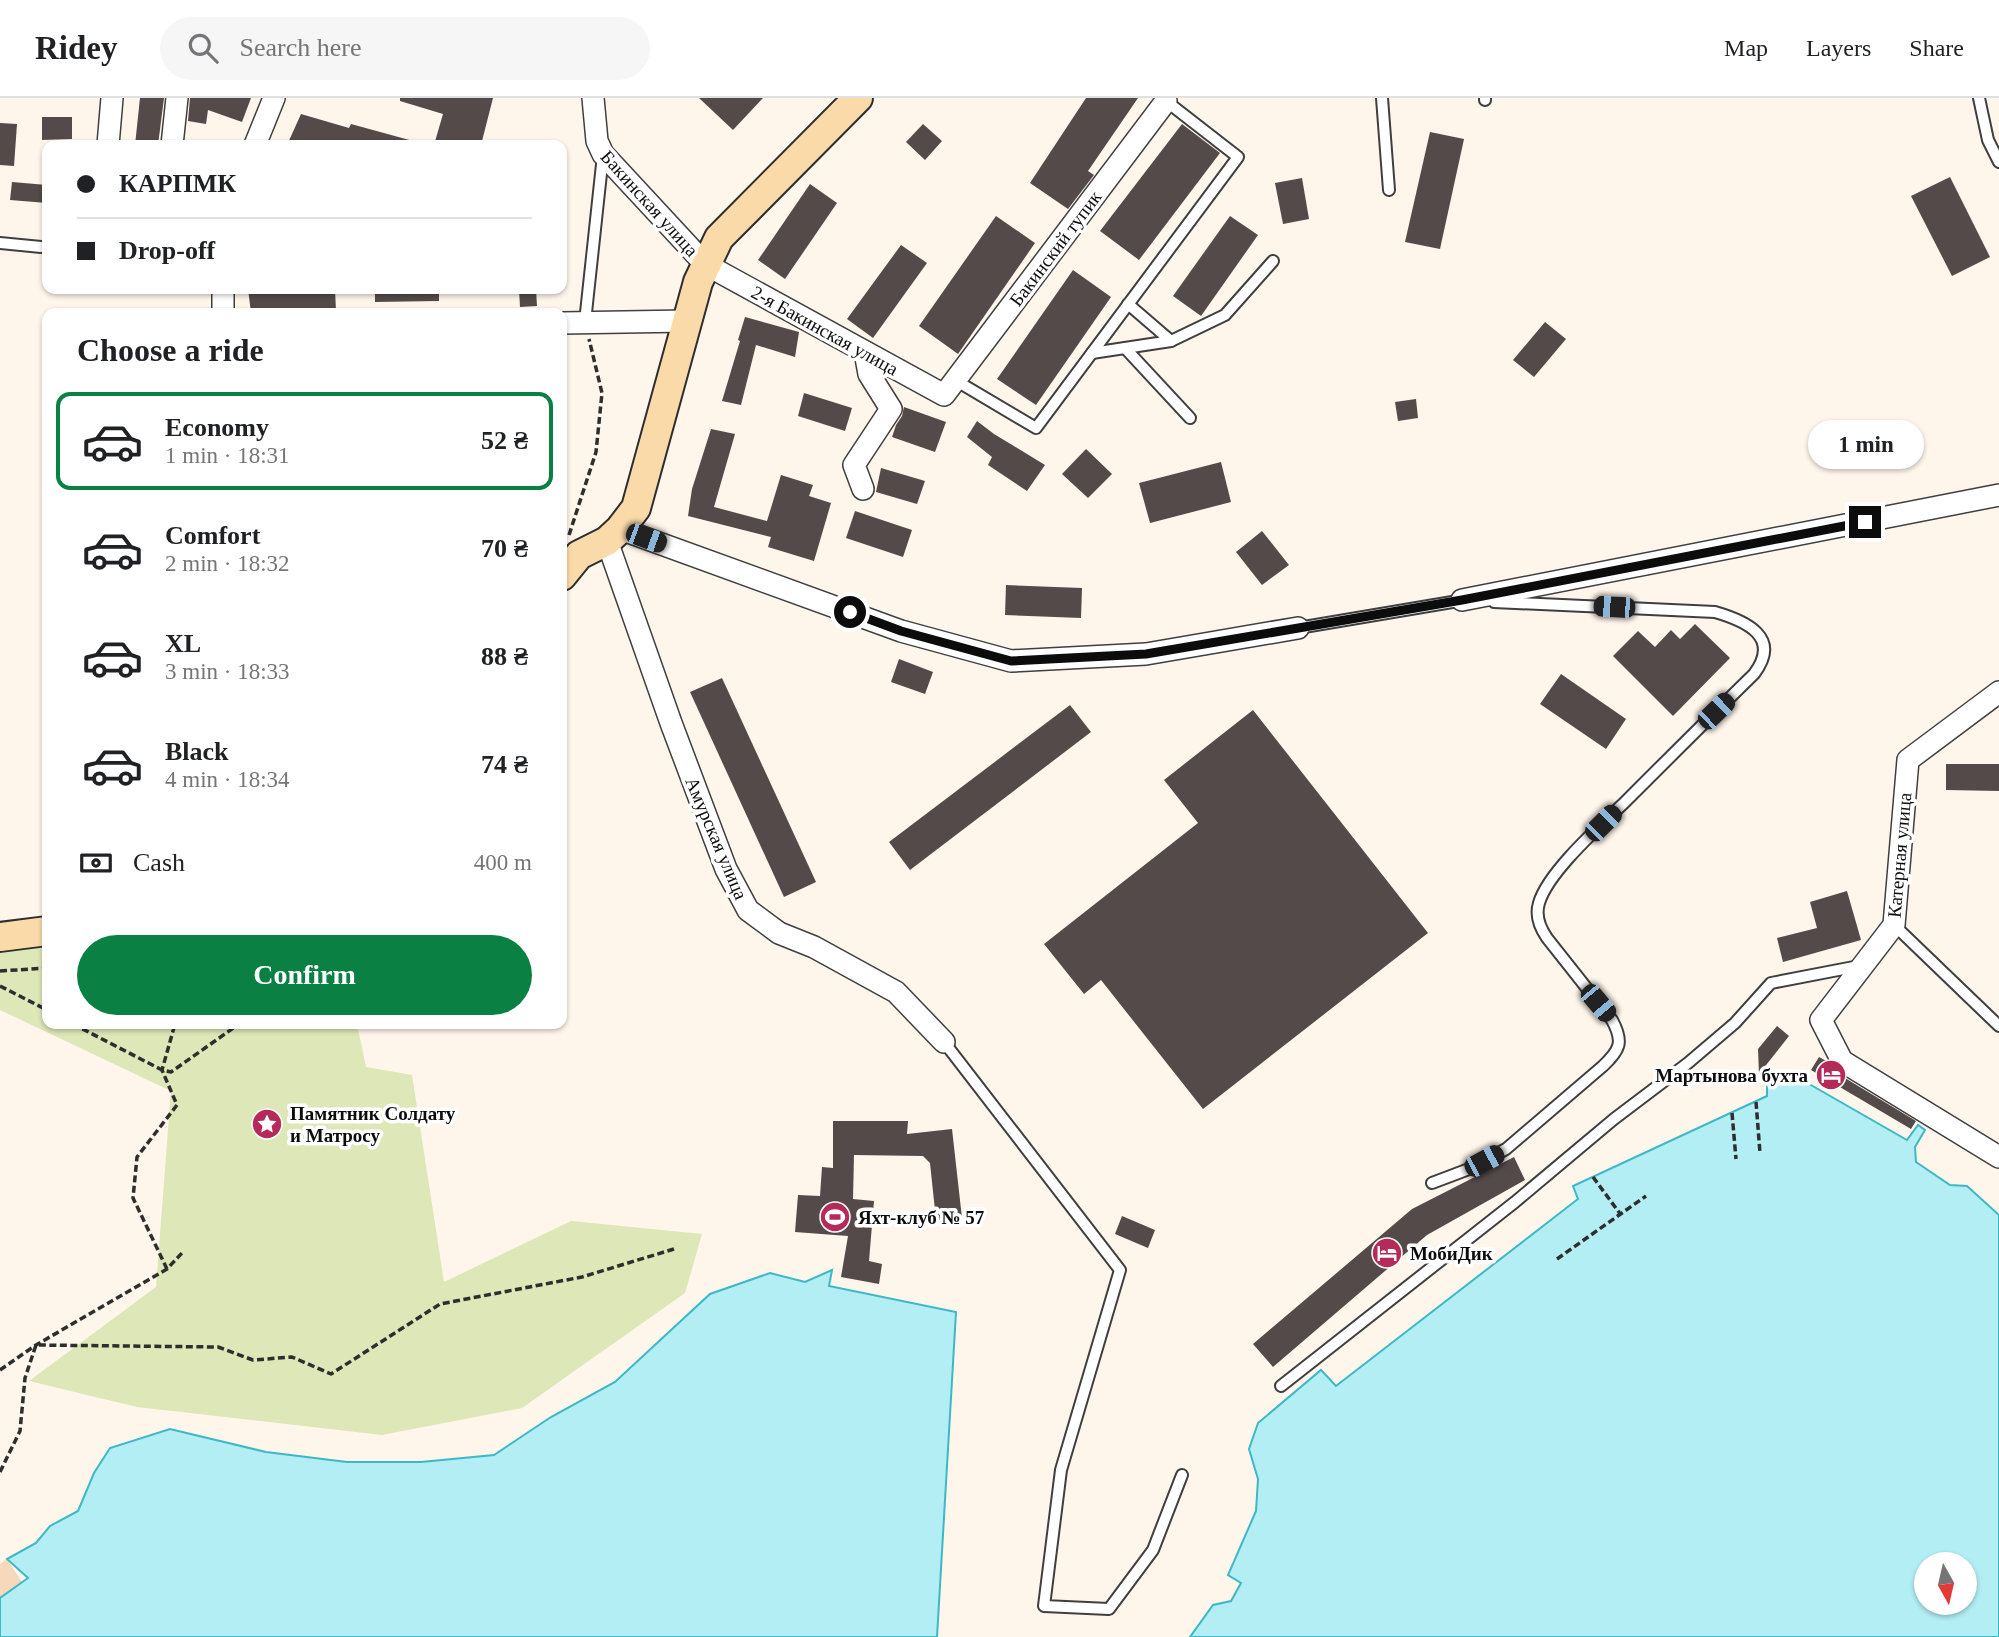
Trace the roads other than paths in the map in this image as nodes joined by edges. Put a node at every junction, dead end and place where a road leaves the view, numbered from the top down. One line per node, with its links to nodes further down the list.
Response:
1 (112, 98): 9 (street)
2 (177, 98): 10 (street)
3 (274, 98): 11 (street)
4 (593, 98): 12 (street, Бакинская улица)
5 (858, 98): 18 (main road)
6 (1382, 98): 14 (lane)
7 (1979, 98): 13 (lane)
8 (1166, 101): 19 (lane); 27 (street, Бакинский тупик)
9 (108, 140)
10 (173, 140)
11 (257, 140)
12 (603, 154): 18 (street, Бакинская улица); 22 (lane)
13 (1999, 162)
14 (1389, 190)
15 (0, 243): 16 (lane)
16 (41, 247)
17 (1273, 261): 23 (lane)
18 (705, 264): 20 (main road); 25 (street, 2-я Бакинская улица)
19 (1128, 304): 23 (lane); 26 (lane)
20 (687, 321): 22 (street); 31 (main road)
21 (567, 323): 22 (street)
22 (585, 323)
23 (1171, 341): 24 (lane)
24 (1125, 348): 26 (lane); 28 (lane)
25 (865, 352): 27 (street, 2-я Бакинская улица); 29 (street)
26 (1092, 353): 27 (lane)
27 (950, 388)
28 (1190, 418)
29 (863, 489)
30 (1999, 495): 33 (street)
31 (613, 535): 32 (main road); 34 (street); 41 (street, Амурская улица)
32 (570, 566)
33 (1462, 600): 34 (lane); 43 (lane)
34 (1298, 628)
35 (1999, 692): 36 (street, Катерная улица)
36 (1894, 925): 39 (street, Катерная улица); 40 (lane)
37 (42, 932): 38 (main road)
38 (0, 937)
39 (1864, 965): 42 (street, Катерная улица); 44 (lane)
40 (1999, 1026)
41 (944, 1042): 45 (lane)
42 (1999, 1157)
43 (1432, 1183)
44 (1280, 1386)
45 (1182, 1475)

